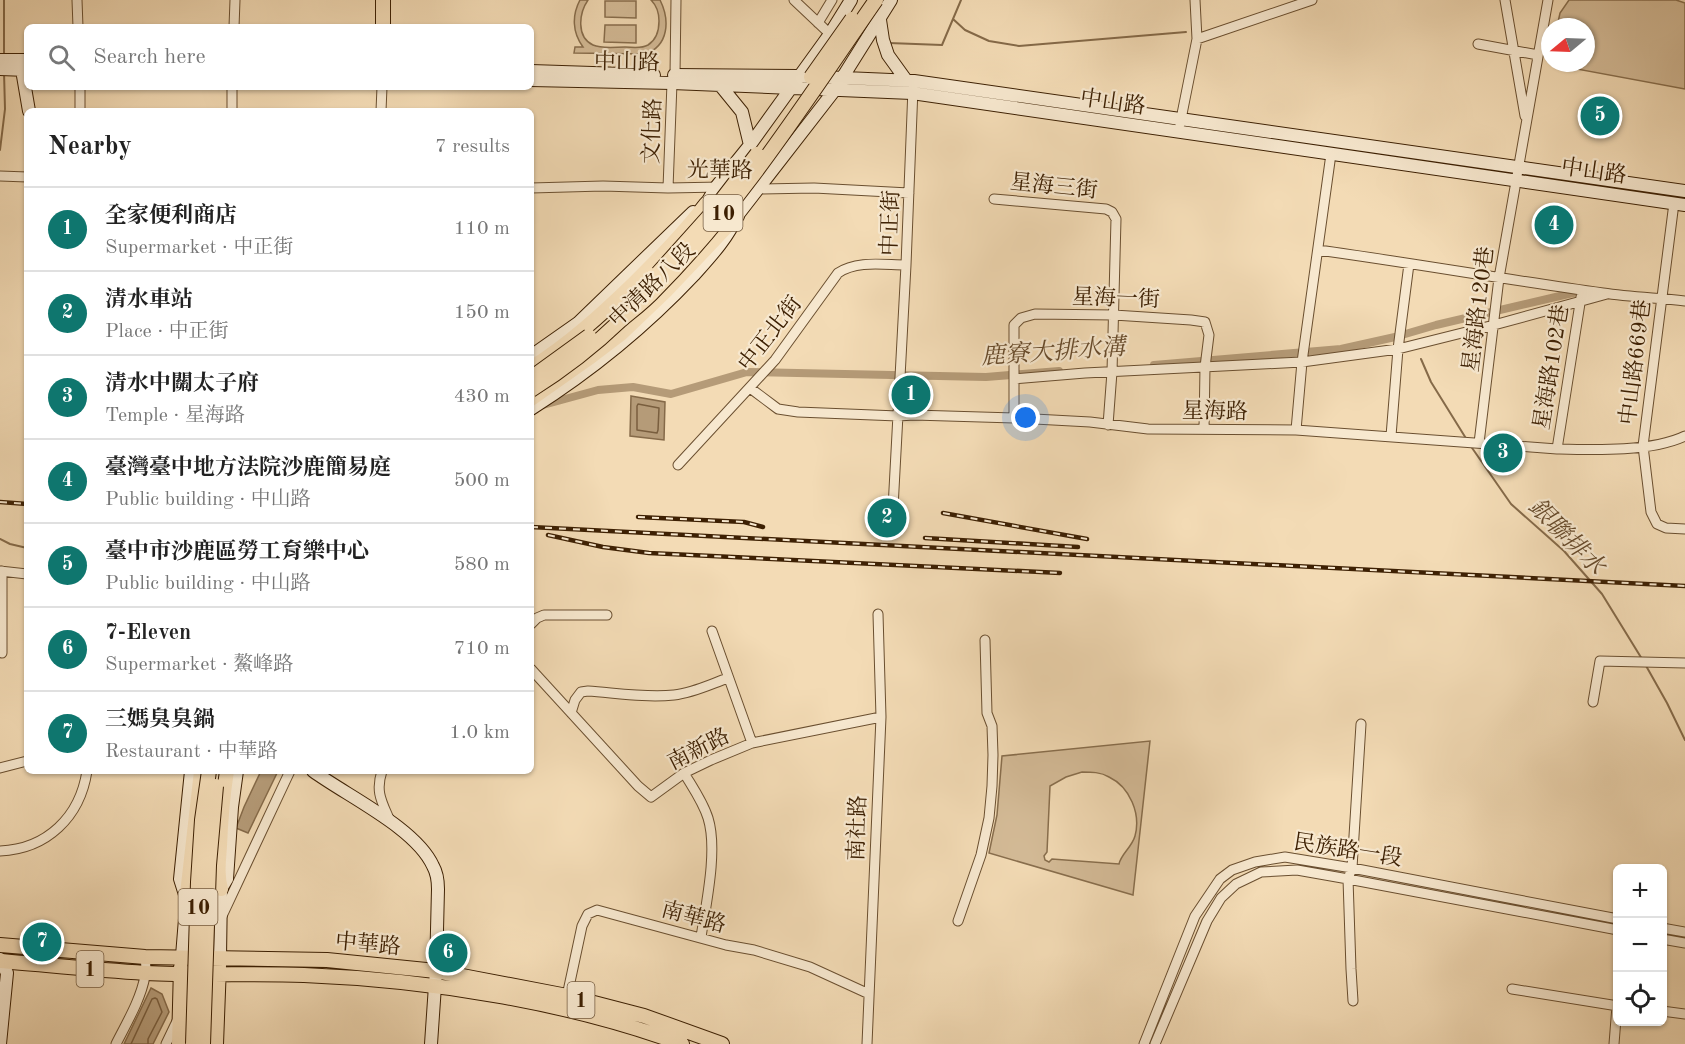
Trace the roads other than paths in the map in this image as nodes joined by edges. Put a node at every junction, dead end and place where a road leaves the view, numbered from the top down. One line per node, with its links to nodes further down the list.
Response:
1 (77, 0): 18 (street)
2 (235, 0): 19 (street)
3 (383, 0): 20 (main road)
4 (676, 0): 33 (street, 文化路)
5 (794, 0): 17 (street)
6 (851, 0): 15 (street, 中清路八段)
7 (865, 0): 83 (main road, 10, bridge)
8 (876, 0): 85 (main road, 10, bridge)
9 (891, 0): 16 (street, 中清路八段)
10 (1195, 0): 22 (street)
11 (1312, 0): 22 (street)
12 (1505, 0): 24 (street)
13 (1548, 0): 25 (street, 星海路120巷)
14 (829, 1): 15 (street); 17 (street)
15 (841, 14): 21 (street, 中清路八段)
16 (880, 20): 32 (street, 中清路八段); 36 (street)
17 (818, 23): 21 (street)
18 (78, 24)
19 (234, 24)
20 (383, 24)
21 (830, 34): 31 (street, 中清路八段); 32 (street)
22 (1197, 39): 47 (street)
23 (1478, 44): 24 (street)
24 (1514, 51): 25 (street); 48 (street)
25 (1538, 55): 48 (street, 星海路120巷)
26 (0, 60): 27 (street)
27 (24, 65)
28 (24, 65): 29 (street)
29 (0, 69)
30 (534, 71): 33 (street, 中山路)
31 (798, 76): 32 (street, 中山路); 33 (street, 中山路); 37 (street, 中清路八段)
32 (843, 78): 36 (street, 中山路); 42 (street, 中清路八段)
33 (673, 79): 34 (street, 中山路); 35 (street, 中山路); 58 (street, 文化路)
34 (534, 80)
35 (720, 85): 37 (street, 中山路); 50 (street)
36 (910, 85): 42 (street, 中山路); 47 (street, 中山路); 49 (street, 中山路); 61 (street, 中正街)
37 (791, 88): 42 (street, 中山路); 50 (street, 中清路八段)
38 (27, 90): 43 (street)
39 (80, 90): 44 (street)
40 (232, 90): 45 (street)
41 (382, 90): 46 (street)
42 (834, 91): 59 (street, 中清路八段)
43 (28, 108)
44 (80, 108)
45 (232, 108)
46 (381, 108)
47 (1180, 118): 49 (street); 52 (street, 中山路)
48 (1526, 122): 52 (street, 星海路120巷)
49 (1180, 132): 51 (street, 中山路)
50 (750, 145): 56 (street, 中清路八段)
51 (1331, 154): 55 (street, 中山路); 66 (street)
52 (1518, 167): 55 (street, 星海路120巷); 60 (street, 中山路)
53 (0, 176): 54 (street)
54 (24, 177)
55 (1516, 180): 64 (street, 中山路); 69 (street, 星海路120巷)
56 (716, 187): 58 (street, 光華路); 59 (street, 光華路); 63 (street, 中清路八段)
57 (534, 188): 58 (street, 光華路)
58 (669, 188)
59 (758, 189): 61 (street, 光華路); 65 (street, 中清路八段)
60 (1685, 191)
61 (909, 193): 68 (street, 中正街)
62 (994, 199): 75 (street, 星海三街)
63 (706, 204): 78 (street, 中清路八段); 80 (main road)
64 (1679, 204): 72 (street, 中山路669巷)
65 (737, 216): 87 (main road); 88 (street, 中清路八段)
66 (1318, 250): 67 (street); 79 (street)
67 (1410, 264): 69 (street); 77 (street)
68 (906, 265): 86 (street, 中正北街); 89 (street, 中正街)
69 (1499, 279): 70 (street); 76 (street, 星海路120巷)
70 (1581, 290): 71 (street); 74 (street, 星海路102巷)
71 (1606, 294): 72 (street); 74 (street)
72 (1661, 298): 73 (street); 97 (street, 中山路669巷)
73 (1685, 301)
74 (1581, 302): 76 (street); 98 (street, 星海路102巷)
75 (1114, 315): 81 (street, 星海一街); 82 (street, 星海三街); 84 (street, 星海一街)
76 (1494, 325): 77 (street); 96 (street, 星海路120巷)
77 (1398, 349): 79 (street); 94 (street)
78 (534, 354)
79 (1302, 362): 81 (street); 93 (street)
80 (534, 366)
81 (1205, 367): 82 (street); 92 (street, 星海一街)
82 (1112, 372): 84 (street); 91 (street, 星海三街)
83 (534, 376)
84 (1014, 379): 90 (street, 星海一街)
85 (534, 388)
86 (750, 388): 89 (street, 星海路); 99 (street, 中正北街)
87 (534, 397)
88 (534, 407)
89 (898, 416): 90 (street, 星海路); 100 (street, 中正街)
90 (1014, 418): 91 (street, 星海路)
91 (1108, 425): 92 (street, 星海路)
92 (1204, 429): 93 (street, 星海路)
93 (1296, 430): 94 (street, 星海路)
94 (1391, 436): 96 (street, 星海路)
95 (1685, 436): 97 (street, 星海路)
96 (1479, 443): 98 (street, 星海路)
97 (1643, 447): 98 (street, 星海路); 101 (street, 中山路669巷)
98 (1557, 449)
99 (678, 465)
100 (892, 508)
101 (1685, 529)
102 (1, 571): 103 (street); 109 (street)
103 (24, 574)
104 (878, 614): 115 (street, 南社路)
105 (607, 615): 106 (street)
106 (534, 621)
107 (712, 631): 112 (street)
108 (985, 640): 139 (street)
109 (2, 652)
110 (1685, 663): 113 (street)
111 (534, 672): 114 (street)
112 (728, 678): 114 (street); 117 (street)
113 (1593, 702)
114 (571, 713): 120 (street, 南新路)
115 (880, 717): 117 (street, 南新路); 157 (street, 南社路)
116 (1361, 724): 133 (street)
117 (752, 743): 120 (street, 南新路)
118 (24, 762): 119 (street)
119 (0, 768)
120 (684, 773): 144 (street)
121 (86, 774): 132 (street)
122 (191, 774): 136 (street)
123 (201, 774): 136 (main road)
124 (209, 774): 169 (main road, 10, bridge)
125 (218, 774): 170 (main road, 10, bridge)
126 (226, 774): 135 (main road)
127 (237, 774): 135 (street)
128 (289, 774): 138 (street)
129 (318, 774): 131 (street)
130 (381, 774): 131 (street)
131 (390, 821): 151 (street)
132 (0, 851)
133 (1352, 868): 134 (street); 137 (street, 民族路一段); 176 (street, 民族路一段)
134 (1348, 879): 140 (street, 民族路一段); 159 (street); 177 (street, 民族路一段)
135 (221, 889): 138 (street)
136 (186, 896): 147 (street)
137 (1613, 918)
138 (220, 921): 149 (street)
139 (958, 921)
140 (1613, 929)
141 (1685, 932): 142 (street)
142 (1667, 933)
143 (1667, 935): 145 (street)
144 (701, 937): 157 (street, 南華路); 158 (street, 南華路)
145 (1685, 943)
146 (0, 945): 148 (main road, 中華路 / 1)
147 (182, 956): 148 (main road, 中華路 / 1); 149 (main road, 中華路 / 1); 154 (main road)
148 (145, 957): 152 (street)
149 (220, 957): 151 (main road, 中華路 / 1); 153 (main road)
150 (0, 960): 152 (main road, 中華路 / 1); 165 (street)
151 (436, 971): 155 (street); 158 (main road, 中華路 / 1)
152 (146, 973): 154 (main road, 中華路 / 1); 166 (street)
153 (219, 973): 154 (main road, 中華路 / 1); 155 (main road, 中華路 / 1); 171 (main road)
154 (181, 974): 163 (main road)
155 (435, 986): 172 (street); 173 (main road, 中華路 / 1)
156 (1512, 989): 160 (street)
157 (869, 994): 175 (street, 南社路)
158 (567, 996): 174 (main road, 中華路 / 1)
159 (1353, 1001)
160 (1613, 1005)
161 (1667, 1012): 162 (street)
162 (1685, 1014)
163 (179, 1015): 167 (street); 168 (main road)
164 (1615, 1026): 178 (street)
165 (0, 1044)
166 (116, 1044)
167 (166, 1044)
168 (179, 1044)
169 (193, 1044)
170 (203, 1044)
171 (216, 1044)
172 (431, 1044)
173 (682, 1044)
174 (722, 1044)
175 (867, 1044)
176 (1144, 1044)
177 (1155, 1044)
178 (1614, 1044)

